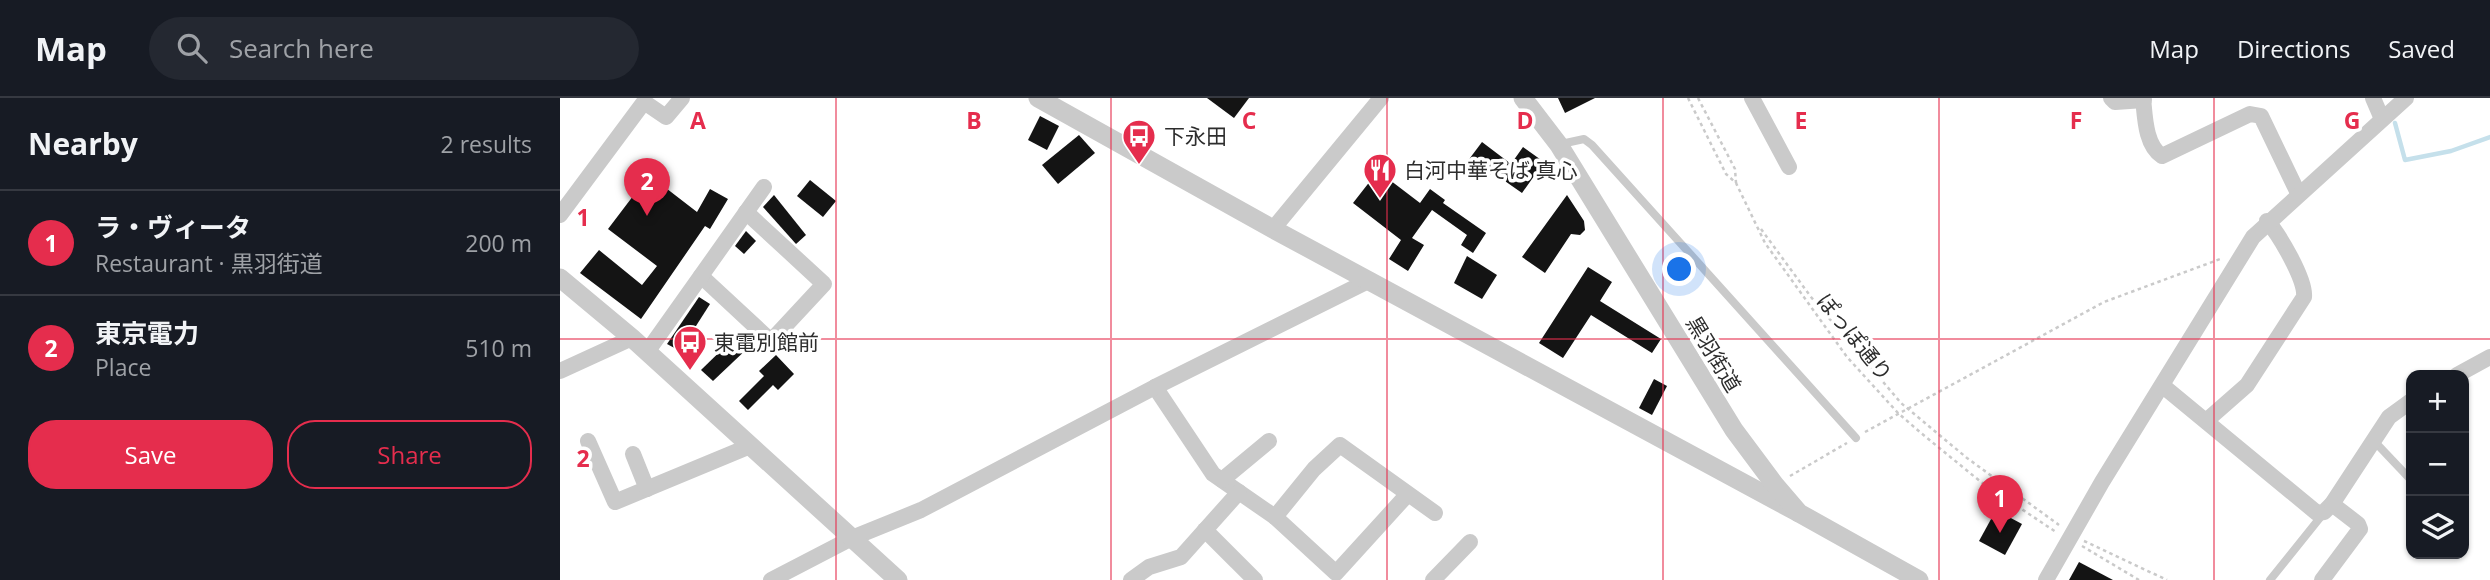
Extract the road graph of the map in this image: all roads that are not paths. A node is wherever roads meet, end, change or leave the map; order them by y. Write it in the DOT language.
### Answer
graph roads {
  1 [pos="682,98"];
  2 [pos="1038,98"];
  3 [pos="1381,98"];
  4 [pos="2111,98"];
  5 [pos="2373,98"];
  6 [pos="2406,98"];
  7 [pos="2143,99"];
  8 [pos="1531,100"];
  9 [pos="1759,100"];
  10 [pos="2382,119"];
  11 [pos="1559,145"];
  12 [pos="1789,167"];
  13 [pos="764,187"];
  14 [pos="2298,193"];
  15 [pos="746,212"];
  16 [pos="560,215"];
  17 [pos="2267,221"];
  18 [pos="1273,229"];
  19 [pos="701,276"];
  20 [pos="560,278"];
  21 [pos="1370,280"];
  22 [pos="632,338"];
  23 [pos="647,352"];
  24 [pos="2490,358"];
  25 [pos="2467,370"];
  26 [pos="560,371"];
  27 [pos="2164,386"];
  28 [pos="1155,387"];
  29 [pos="2406,405"];
  30 [pos="2206,421"];
  31 [pos="1856,438"];
  32 [pos="589,441"];
  33 [pos="1269,441"];
  34 [pos="2375,442"];
  35 [pos="750,446"];
  36 [pos="633,454"];
  37 [pos="2406,475"];
  38 [pos="1222,480"];
  39 [pos="648,489"];
  40 [pos="1239,492"];
  41 [pos="1407,495"];
  42 [pos="2328,508"];
  43 [pos="1435,513"];
  44 [pos="1799,513"];
  45 [pos="1275,517"];
  46 [pos="1205,530"];
  47 [pos="852,538"];
  48 [pos="1470,542"];
  49 [pos="1340,577"];
  50 [pos="771,580"];
  51 [pos="898,580"];
  52 [pos="1131,580"];
  53 [pos="1255,580"];
  54 [pos="1433,580"];
  55 [pos="1919,580"];
  56 [pos="2046,580"];
  57 [pos="2270,580"];
  58 [pos="2322,580"];
  1 -- 16 [label="street"];
  2 -- 18 [label="street"];
  3 -- 18 [label="street"];
  4 -- 7 [label="street"];
  5 -- 10 [label="street"];
  6 -- 10 [label="street"];
  7 -- 14 [label="street"];
  8 -- 11 [label="street, 黒羽街道"];
  9 -- 12 [label="street"];
  10 -- 14 [label="street"];
  11 -- 31 [label="lane"];
  11 -- 44 [label="street, 黒羽街道"];
  13 -- 15 [label="street"];
  14 -- 17 [label="street"];
  15 -- 19 [label="street"];
  15 -- 19 [label="street"];
  17 -- 27 [label="street"];
  17 -- 30 [label="street"];
  18 -- 21 [label="street"];
  19 -- 23 [label="street"];
  20 -- 22 [label="street"];
  21 -- 28 [label="street"];
  21 -- 44 [label="street"];
  22 -- 23 [label="street"];
  22 -- 26 [label="street"];
  23 -- 35 [label="street"];
  24 -- 25 [label="street"];
  27 -- 30 [label="street"];
  27 -- 56 [label="street"];
  28 -- 38 [label="street"];
  28 -- 47 [label="street"];
  29 -- 34 [label="street"];
  30 -- 42 [label="street"];
  32 -- 39 [label="street"];
  33 -- 38 [label="street"];
  34 -- 37 [label="lane"];
  34 -- 42 [label="street"];
  35 -- 39 [label="street"];
  35 -- 47 [label="street"];
  36 -- 39 [label="street"];
  38 -- 40 [label="street"];
  40 -- 45 [label="street"];
  40 -- 46 [label="street"];
  41 -- 43 [label="street"];
  41 -- 45 [label="street"];
  41 -- 49 [label="street"];
  42 -- 57 [label="lane"];
  42 -- 58 [label="street"];
  44 -- 55 [label="street, 黒羽街道"];
  45 -- 49 [label="street"];
  46 -- 52 [label="street"];
  46 -- 53 [label="street"];
  47 -- 50 [label="street"];
  47 -- 51 [label="street"];
  48 -- 54 [label="street"];
}
